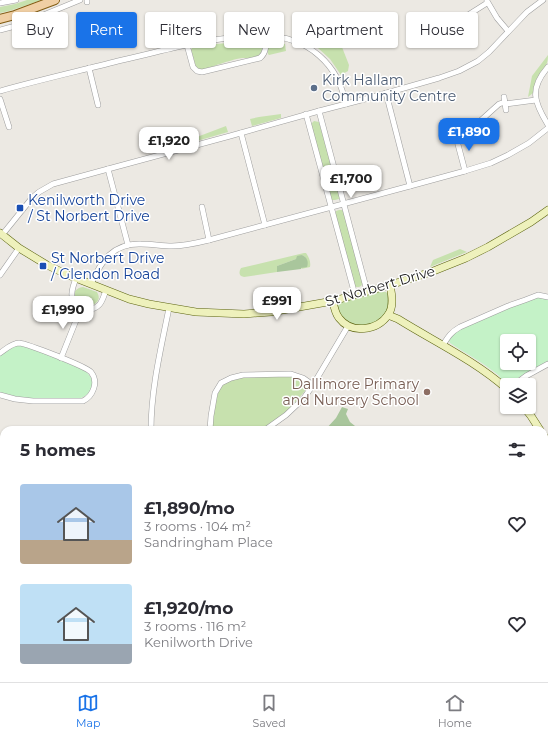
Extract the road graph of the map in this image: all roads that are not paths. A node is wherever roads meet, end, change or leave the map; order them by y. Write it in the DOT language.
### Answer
graph roads {
  1 [pos="16,0"];
  2 [pos="55,0"];
  3 [pos="80,0"];
  4 [pos="543,0"];
  5 [pos="487,2"];
  6 [pos="0,3"];
  7 [pos="471,12"];
  8 [pos="4,27"];
  9 [pos="508,31"];
  10 [pos="284,39"];
  11 [pos="171,48"];
  12 [pos="188,48"];
  13 [pos="265,48"];
  14 [pos="548,67"];
  15 [pos="89,68"];
  16 [pos="0,91"];
  17 [pos="386,93"];
  18 [pos="0,99"];
  19 [pos="536,100"];
  20 [pos="504,101"];
  21 [pos="346,104"];
  22 [pos="98,105"];
  23 [pos="506,110"];
  24 [pos="319,111"];
  25 [pos="306,114"];
  26 [pos="9,127"];
  27 [pos="548,127"];
  28 [pos="241,133"];
  29 [pos="108,169"];
  30 [pos="465,171"];
  31 [pos="410,186"];
  32 [pos="344,204"];
  33 [pos="202,208"];
  34 [pos="331,208"];
  35 [pos="548,210"];
  36 [pos="264,225"];
  37 [pos="1,234"];
  38 [pos="209,240"];
  39 [pos="128,245"];
  40 [pos="19,248"];
  41 [pos="0,275"];
  42 [pos="76,278"];
  43 [pos="91,284"];
  44 [pos="390,285"];
  45 [pos="106,290"];
  46 [pos="367,291"];
  47 [pos="355,295"];
  48 [pos="548,297"];
  49 [pos="333,301"];
  50 [pos="81,308"];
  51 [pos="169,308"];
  52 [pos="388,315"];
  53 [pos="348,326"];
  54 [pos="443,345"];
  55 [pos="0,353"];
  56 [pos="60,358"];
  57 [pos="548,364"];
  58 [pos="523,378"];
  59 [pos="500,383"];
  60 [pos="313,385"];
  61 [pos="0,395"];
  62 [pos="529,414"];
  63 [pos="151,426"];
  64 [pos="210,426"];
  65 [pos="271,426"];
  66 [pos="537,426"];
  1 -- 6 [label="street"];
  2 -- 8 [label="main road"];
  3 -- 8 [label="street"];
  4 -- 9 [label="street"];
  5 -- 7 [label="street"];
  5 -- 9 [label="street"];
  9 -- 17 [label="street"];
  10 -- 21 [label="street"];
  11 -- 15 [label="street"];
  12 -- 13 [label="street"];
  14 -- 19 [label="street"];
  15 -- 16 [label="street"];
  15 -- 22 [label="street"];
  17 -- 21 [label="street"];
  17 -- 31 [label="street"];
  18 -- 26 [label="street"];
  19 -- 20 [label="street"];
  19 -- 27 [label="street"];
  20 -- 23 [label="street"];
  20 -- 30 [label="street"];
  21 -- 24 [label="street"];
  24 -- 25 [label="street"];
  24 -- 32 [label="street"];
  25 -- 28 [label="street"];
  25 -- 34 [label="street"];
  27 -- 30 [label="street"];
  28 -- 29 [label="street"];
  28 -- 36 [label="street"];
  29 -- 37 [label="street"];
  29 -- 39 [label="street"];
  30 -- 31 [label="street"];
  31 -- 32 [label="street"];
  32 -- 34 [label="street"];
  32 -- 46 [label="street"];
  33 -- 38 [label="street"];
  34 -- 36 [label="street"];
  34 -- 47 [label="street"];
  35 -- 44 [label="street, St Norbert Drive"];
  36 -- 38 [label="street"];
  37 -- 40 [label="street, St Norbert Drive"];
  38 -- 39 [label="street"];
  39 -- 43 [label="street"];
  40 -- 41 [label="street"];
  40 -- 42 [label="street, St Norbert Drive"];
  42 -- 43 [label="street, St Norbert Drive"];
  42 -- 50 [label="street"];
  43 -- 45 [label="street, St Norbert Drive"];
  44 -- 46 [label="street, St Norbert Drive"];
  44 -- 52 [label="street"];
  45 -- 50 [label="street"];
  45 -- 51 [label="street, St Norbert Drive"];
  46 -- 47 [label="street, St Norbert Drive"];
  47 -- 49 [label="street, St Norbert Drive"];
  48 -- 54 [label="street"];
  49 -- 51 [label="street, St Norbert Drive"];
  49 -- 53 [label="street"];
  50 -- 56 [label="street"];
  51 -- 63 [label="street"];
  52 -- 53 [label="street"];
  52 -- 54 [label="street"];
  53 -- 60 [label="street"];
  54 -- 59 [label="street"];
  55 -- 56 [label="street"];
  56 -- 61 [label="street"];
  57 -- 58 [label="street"];
  60 -- 64 [label="street"];
  60 -- 65 [label="street"];
  62 -- 66 [label="street"];
}
